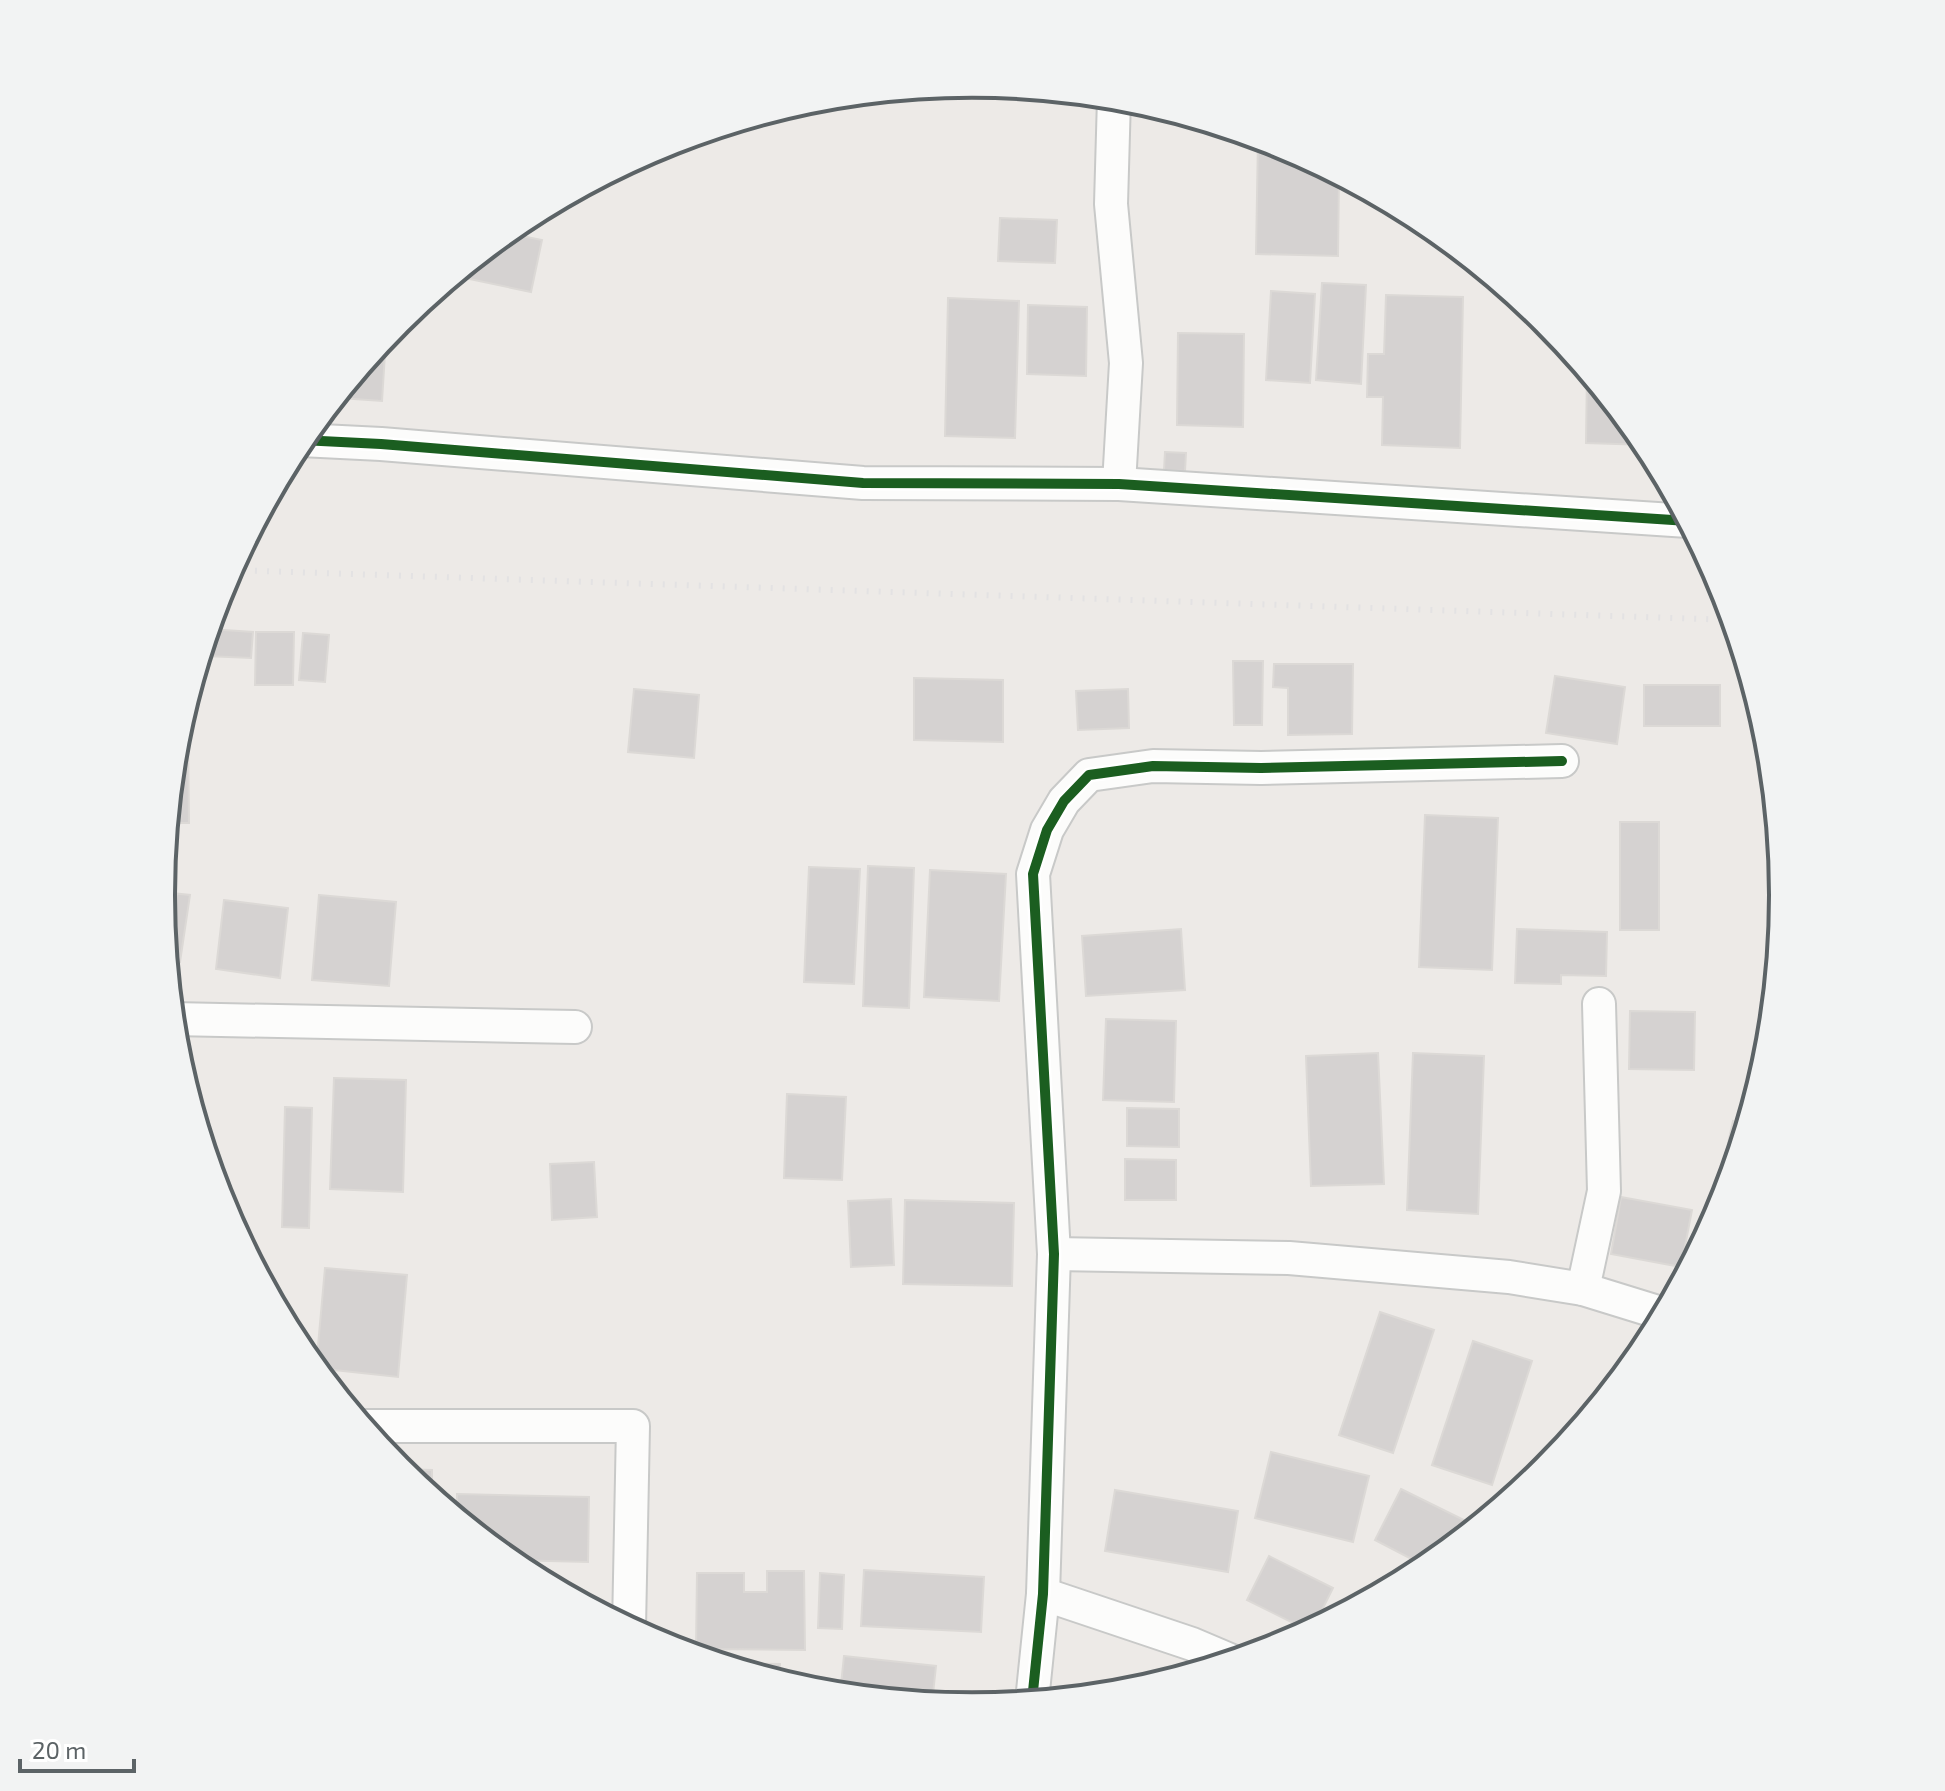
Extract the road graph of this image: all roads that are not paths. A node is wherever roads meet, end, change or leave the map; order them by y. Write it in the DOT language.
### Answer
graph roads {
  1 [pos="1114,111"];
  2 [pos="317,441"];
  3 [pos="1119,484"];
  4 [pos="1676,520"];
  5 [pos="1562,761"];
  6 [pos="1599,1004"];
  7 [pos="185,1019"];
  8 [pos="575,1027"];
  9 [pos="1054,1254"];
  10 [pos="1583,1289"];
  11 [pos="1653,1311"];
  12 [pos="378,1426"];
  13 [pos="1043,1594"];
  14 [pos="629,1615"];
  15 [pos="1217,1655"];
  16 [pos="1033,1690"];
  1 -- 3 [label="street"];
  2 -- 3 [label="street"];
  3 -- 4 [label="street"];
  5 -- 9 [label="street"];
  6 -- 10 [label="street"];
  7 -- 8 [label="street"];
  9 -- 10 [label="street"];
  9 -- 13 [label="street"];
  10 -- 11 [label="street"];
  12 -- 14 [label="street"];
  13 -- 15 [label="street"];
  13 -- 16 [label="street"];
}
